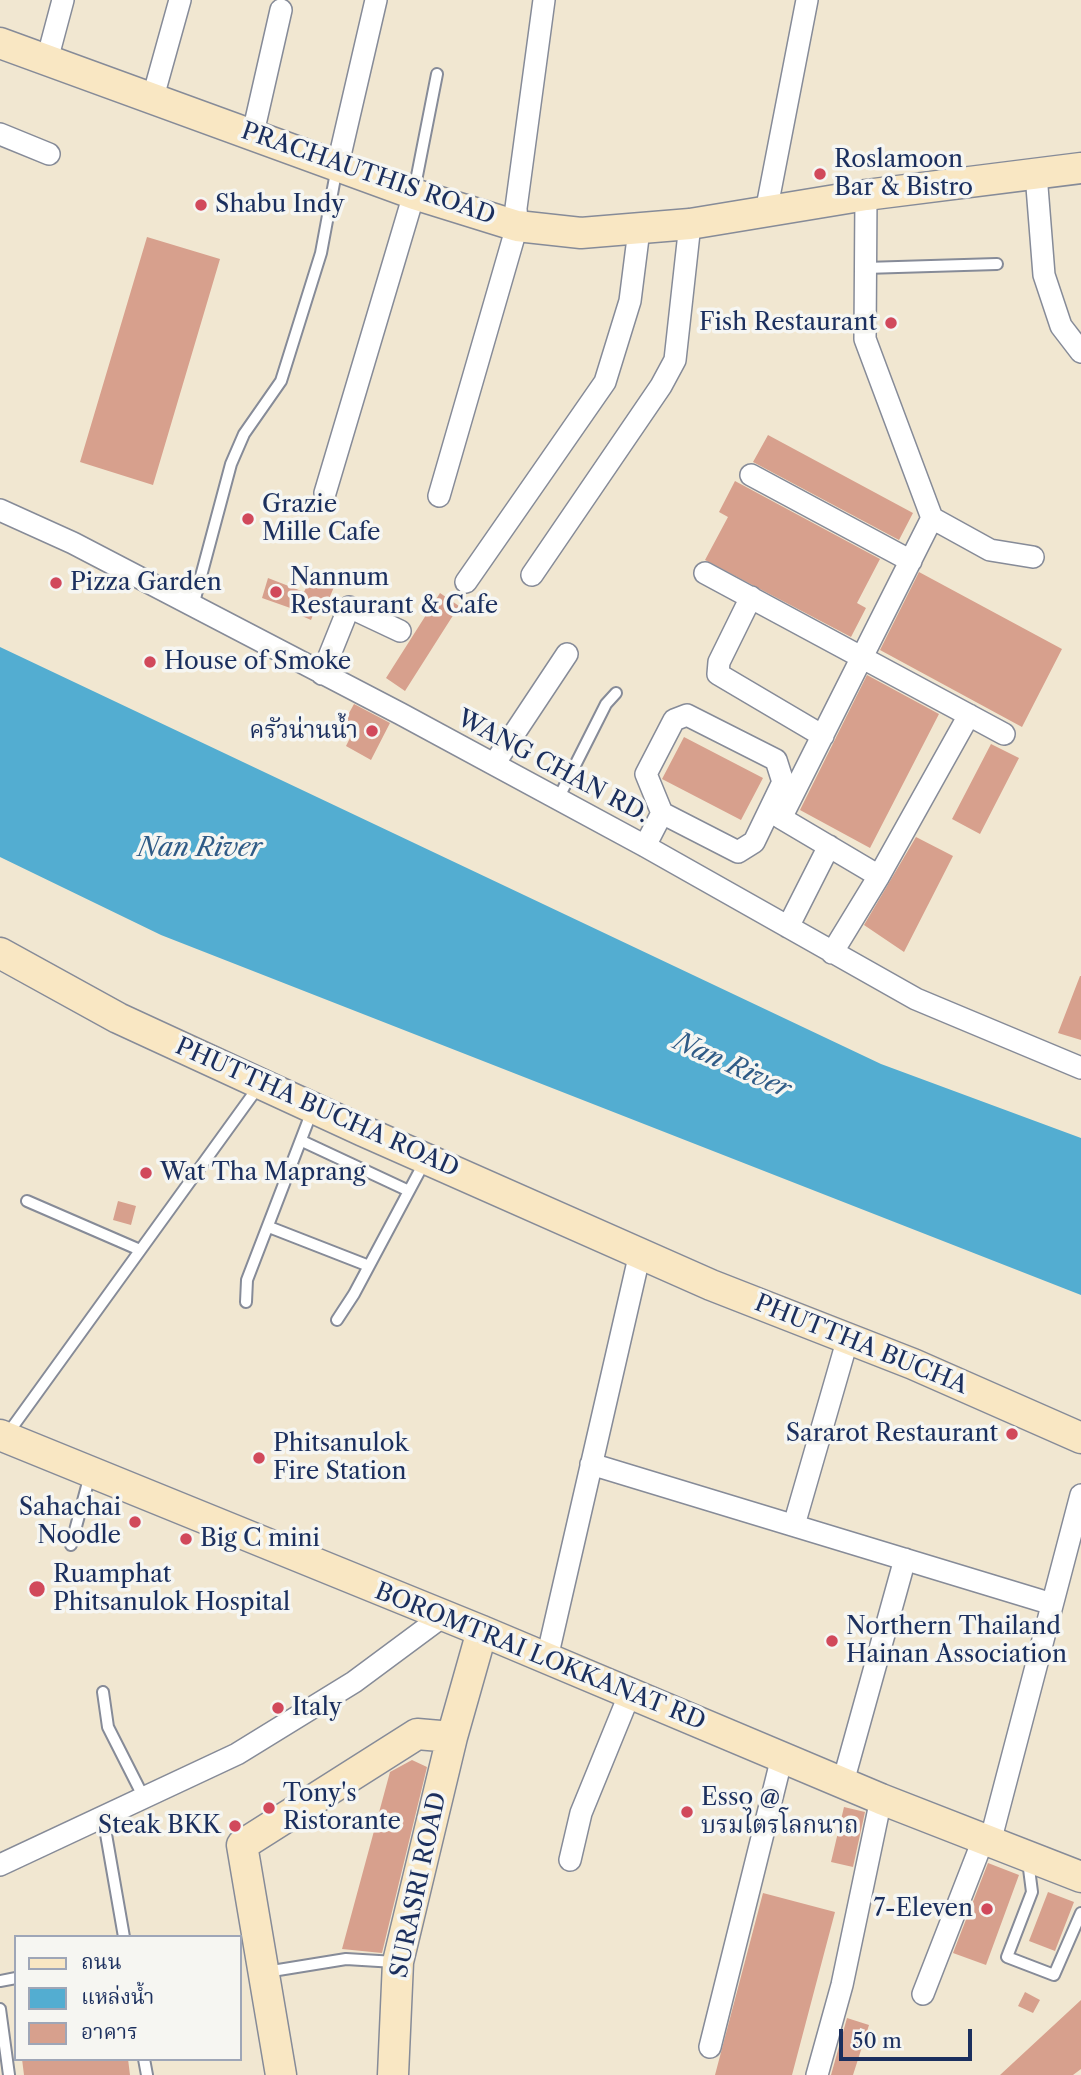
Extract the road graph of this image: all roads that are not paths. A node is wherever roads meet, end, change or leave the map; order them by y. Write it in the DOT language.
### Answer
graph roads {
  1 [pos="63,0"];
  2 [pos="180,0"];
  3 [pos="376,0"];
  4 [pos="544,0"];
  5 [pos="807,0"];
  6 [pos="281,10"];
  7 [pos="0,43"];
  8 [pos="47,60"];
  9 [pos="437,74"];
  10 [pos="153,97"];
  11 [pos="253,133"];
  12 [pos="0,134"];
  13 [pos="49,154"];
  14 [pos="338,164"];
  15 [pos="1081,169"];
  16 [pos="1036,174"];
  17 [pos="414,194"];
  18 [pos="866,195"];
  19 [pos="765,212"];
  20 [pos="690,224"];
  21 [pos="517,226"];
  22 [pos="639,230"];
  23 [pos="997,264"];
  24 [pos="865,268"];
  25 [pos="1081,352"];
  26 [pos="751,475"];
  27 [pos="325,493"];
  28 [pos="439,496"];
  29 [pos="0,510"];
  30 [pos="932,518"];
  31 [pos="1033,557"];
  32 [pos="911,561"];
  33 [pos="705,573"];
  34 [pos="532,575"];
  35 [pos="466,582"];
  36 [pos="751,597"];
  37 [pos="193,606"];
  38 [pos="400,631"];
  39 [pos="567,654"];
  40 [pos="862,657"];
  41 [pos="322,674"];
  42 [pos="616,693"];
  43 [pos="969,715"];
  44 [pos="1004,734"];
  45 [pos="823,736"];
  46 [pos="494,764"];
  47 [pos="558,799"];
  48 [pos="663,813"];
  49 [pos="645,846"];
  50 [pos="829,846"];
  51 [pos="879,876"];
  52 [pos="788,928"];
  53 [pos="0,953"];
  54 [pos="832,953"];
  55 [pos="1081,1069"];
  56 [pos="261,1084"];
  57 [pos="313,1108"];
  58 [pos="302,1141"];
  59 [pos="426,1158"];
  60 [pos="409,1191"];
  61 [pos="27,1201"];
  62 [pos="269,1227"];
  63 [pos="140,1250"];
  64 [pos="640,1253"];
  65 [pos="369,1266"];
  66 [pos="246,1302"];
  67 [pos="337,1320"];
  68 [pos="848,1338"];
  69 [pos="3,1437"];
  70 [pos="1081,1437"];
  71 [pos="591,1464"];
  72 [pos="91,1473"];
  73 [pos="1081,1495"];
  74 [pos="794,1525"];
  75 [pos="71,1545"];
  76 [pos="905,1559"];
  77 [pos="1052,1604"];
  78 [pos="443,1616"];
  79 [pos="482,1631"];
  80 [pos="547,1658"];
  81 [pos="103,1692"];
  82 [pos="630,1693"];
  83 [pos="452,1737"];
  84 [pos="782,1757"];
  85 [pos="842,1782"];
  86 [pos="144,1798"];
  87 [pos="881,1799"];
  88 [pos="103,1817"];
  89 [pos="986,1841"];
  90 [pos="1028,1857"];
  91 [pos="570,1860"];
  92 [pos="0,1865"];
  93 [pos="1081,1877"];
  94 [pos="1081,1913"];
  95 [pos="124,1935"];
  96 [pos="398,1962"];
  97 [pos="265,1972"];
  98 [pos="922,1994"];
  99 [pos="0,2009"];
  100 [pos="710,2047"];
  101 [pos="9,2075"];
  102 [pos="281,2075"];
  103 [pos="393,2075"];
  104 [pos="817,2075"];
  1 -- 8 [label="street"];
  2 -- 10 [label="street"];
  3 -- 14 [label="street"];
  4 -- 21 [label="street"];
  5 -- 19 [label="street"];
  6 -- 11 [label="street"];
  7 -- 8 [label="street, PRACHAUTHIS ROAD"];
  8 -- 10 [label="street, PRACHAUTHIS ROAD"];
  9 -- 17 [label="lane"];
  10 -- 11 [label="street, PRACHAUTHIS ROAD"];
  11 -- 14 [label="street, PRACHAUTHIS ROAD"];
  12 -- 13 [label="street"];
  14 -- 17 [label="street, PRACHAUTHIS ROAD"];
  14 -- 37 [label="lane"];
  15 -- 16 [label="street, PRACHAUTHIS ROAD"];
  16 -- 18 [label="street, PRACHAUTHIS ROAD"];
  16 -- 25 [label="street"];
  17 -- 21 [label="street, PRACHAUTHIS ROAD"];
  17 -- 27 [label="street"];
  18 -- 19 [label="street, PRACHAUTHIS ROAD"];
  18 -- 24 [label="street"];
  19 -- 20 [label="street, PRACHAUTHIS ROAD"];
  20 -- 22 [label="street, PRACHAUTHIS ROAD"];
  20 -- 34 [label="street"];
  21 -- 22 [label="street, PRACHAUTHIS ROAD"];
  21 -- 28 [label="street"];
  22 -- 35 [label="street"];
  23 -- 24 [label="lane"];
  24 -- 30 [label="street"];
  26 -- 32 [label="street"];
  29 -- 37 [label="street, WANG CHAN RD."];
  30 -- 31 [label="street"];
  30 -- 32 [label="street"];
  32 -- 40 [label="street"];
  33 -- 36 [label="street"];
  36 -- 40 [label="street"];
  36 -- 45 [label="street"];
  37 -- 41 [label="street, WANG CHAN RD."];
  38 -- 41 [label="street"];
  39 -- 46 [label="street"];
  40 -- 43 [label="street"];
  40 -- 45 [label="street"];
  41 -- 46 [label="street, WANG CHAN RD."];
  42 -- 47 [label="lane"];
  43 -- 44 [label="street"];
  43 -- 51 [label="street"];
  45 -- 50 [label="street"];
  46 -- 47 [label="street, WANG CHAN RD."];
  47 -- 49 [label="street, WANG CHAN RD."];
  48 -- 48 [label="street"];
  48 -- 49 [label="street"];
  49 -- 52 [label="street, WANG CHAN RD."];
  50 -- 51 [label="street"];
  50 -- 52 [label="street"];
  51 -- 54 [label="street"];
  52 -- 54 [label="street, WANG CHAN RD."];
  53 -- 56 [label="street, PHUTTHA BUCHA ROAD"];
  54 -- 55 [label="street, WANG CHAN RD."];
  56 -- 57 [label="street, PHUTTHA BUCHA ROAD"];
  56 -- 63 [label="lane"];
  57 -- 58 [label="lane"];
  57 -- 59 [label="street, PHUTTHA BUCHA ROAD"];
  58 -- 60 [label="lane"];
  58 -- 62 [label="lane"];
  59 -- 60 [label="lane"];
  59 -- 64 [label="street, PHUTTHA BUCHA ROAD"];
  60 -- 65 [label="lane"];
  61 -- 63 [label="lane"];
  62 -- 65 [label="lane"];
  62 -- 66 [label="lane"];
  63 -- 69 [label="lane"];
  64 -- 68 [label="street, PHUTTHA BUCHA"];
  64 -- 71 [label="street"];
  65 -- 67 [label="lane"];
  68 -- 70 [label="street, PHUTTHA BUCHA"];
  68 -- 74 [label="street"];
  69 -- 72 [label="street, BOROMTRAI LOKKANAT RD"];
  71 -- 74 [label="street"];
  71 -- 80 [label="street"];
  72 -- 75 [label="lane"];
  72 -- 78 [label="street, BOROMTRAI LOKKANAT RD"];
  73 -- 77 [label="street"];
  74 -- 76 [label="street"];
  76 -- 77 [label="street"];
  76 -- 85 [label="street"];
  77 -- 89 [label="street"];
  78 -- 79 [label="street, BOROMTRAI LOKKANAT RD"];
  78 -- 86 [label="street"];
  79 -- 80 [label="street, BOROMTRAI LOKKANAT RD"];
  79 -- 83 [label="street, SURASRI ROAD"];
  80 -- 82 [label="street, BOROMTRAI LOKKANAT RD"];
  81 -- 86 [label="lane"];
  82 -- 84 [label="street, BOROMTRAI LOKKANAT RD"];
  82 -- 91 [label="street"];
  83 -- 96 [label="street, SURASRI ROAD"];
  83 -- 97 [label="street"];
  84 -- 85 [label="street, BOROMTRAI LOKKANAT RD"];
  84 -- 100 [label="street"];
  85 -- 87 [label="street, BOROMTRAI LOKKANAT RD"];
  86 -- 88 [label="street"];
  87 -- 89 [label="street, BOROMTRAI LOKKANAT RD"];
  87 -- 104 [label="street"];
  88 -- 92 [label="street"];
  88 -- 95 [label="lane"];
  89 -- 90 [label="street, BOROMTRAI LOKKANAT RD"];
  89 -- 98 [label="street"];
  90 -- 93 [label="street, BOROMTRAI LOKKANAT RD"];
  90 -- 94 [label="lane"];
  96 -- 97 [label="lane"];
  96 -- 103 [label="street, SURASRI ROAD"];
  97 -- 102 [label="street"];
  99 -- 101 [label="lane"];
}
